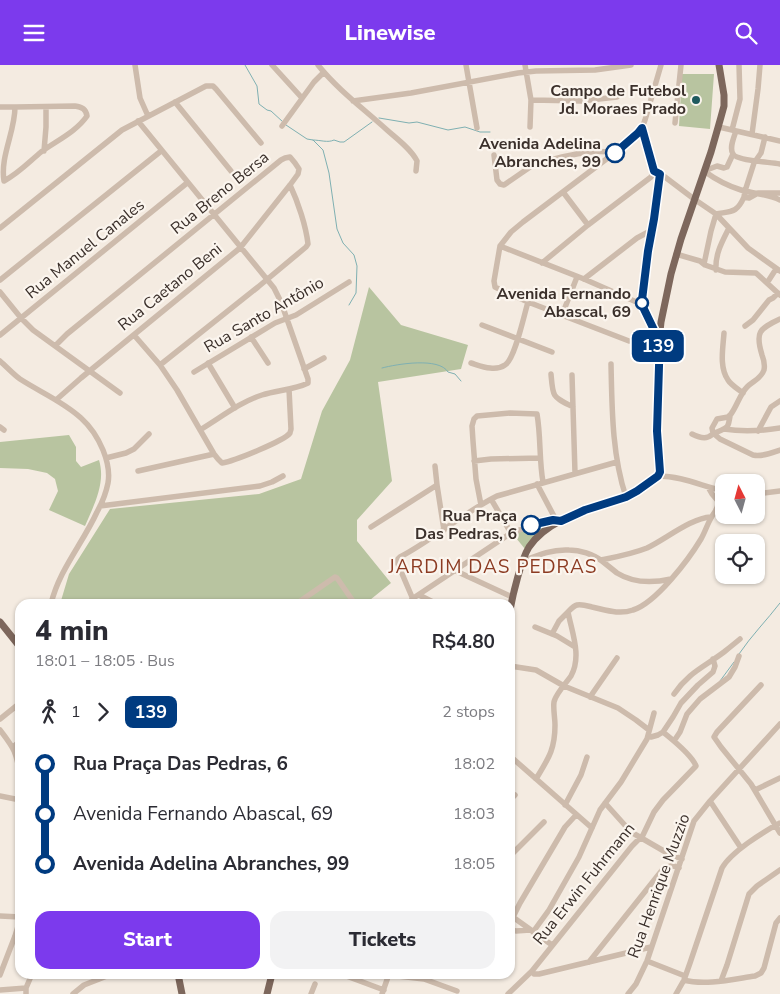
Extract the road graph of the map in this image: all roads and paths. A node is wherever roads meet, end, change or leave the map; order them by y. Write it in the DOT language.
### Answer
graph roads {
  1 [pos="135,65"];
  2 [pos="272,65"];
  3 [pos="318,65"];
  4 [pos="466,65"];
  5 [pos="632,65"];
  6 [pos="661,65"];
  7 [pos="681,65"];
  8 [pos="719,65"];
  9 [pos="738,65"];
  10 [pos="760,65"];
  11 [pos="525,68"];
  12 [pos="324,72"];
  13 [pos="469,82"];
  14 [pos="617,97"];
  15 [pos="302,98"];
  16 [pos="531,100"];
  17 [pos="353,101"];
  18 [pos="175,102"];
  19 [pos="0,107"];
  20 [pos="16,107"];
  21 [pos="46,107"];
  22 [pos="148,116"];
  23 [pos="138,121"];
  24 [pos="675,123"];
  25 [pos="284,124"];
  26 [pos="530,127"];
  27 [pos="719,127"];
  28 [pos="477,128"];
  29 [pos="642,128"];
  30 [pos="734,130"];
  31 [pos="752,134"];
  32 [pos="765,137"];
  33 [pos="780,141"];
  34 [pos="262,143"];
  35 [pos="44,151"];
  36 [pos="162,151"];
  37 [pos="615,153"];
  38 [pos="733,154"];
  39 [pos="494,155"];
  40 [pos="756,161"];
  41 [pos="780,164"];
  42 [pos="231,171"];
  43 [pos="416,171"];
  44 [pos="704,171"];
  45 [pos="657,173"];
  46 [pos="188,183"];
  47 [pos="290,185"];
  48 [pos="563,192"];
  49 [pos="758,193"];
  50 [pos="780,193"];
  51 [pos="745,194"];
  52 [pos="694,199"];
  53 [pos="780,200"];
  54 [pos="716,214"];
  55 [pos="214,216"];
  56 [pos="588,225"];
  57 [pos="0,228"];
  58 [pos="729,228"];
  59 [pos="652,229"];
  60 [pos="500,246"];
  61 [pos="240,248"];
  62 [pos="676,254"];
  63 [pos="542,263"];
  64 [pos="704,264"];
  65 [pos="716,269"];
  66 [pos="778,270"];
  67 [pos="577,277"];
  68 [pos="584,279"];
  69 [pos="0,280"];
  70 [pos="267,280"];
  71 [pos="349,282"];
  72 [pos="767,283"];
  73 [pos="0,292"];
  74 [pos="779,294"];
  75 [pos="528,302"];
  76 [pos="642,305"];
  77 [pos="562,315"];
  78 [pos="21,318"];
  79 [pos="286,318"];
  80 [pos="780,319"];
  81 [pos="482,325"];
  82 [pos="745,326"];
  83 [pos="724,333"];
  84 [pos="0,335"];
  85 [pos="134,335"];
  86 [pos="658,336"];
  87 [pos="252,337"];
  88 [pos="518,339"];
  89 [pos="629,341"];
  90 [pos="56,345"];
  91 [pos="552,352"];
  92 [pos="324,358"];
  93 [pos="0,361"];
  94 [pos="208,363"];
  95 [pos="268,363"];
  96 [pos="471,363"];
  97 [pos="610,364"];
  98 [pos="160,365"];
  99 [pos="304,369"];
  100 [pos="90,370"];
  101 [pos="194,372"];
  102 [pos="551,374"];
  103 [pos="572,375"];
  104 [pos="289,389"];
  105 [pos="120,393"];
  106 [pos="743,393"];
  107 [pos="56,400"];
  108 [pos="780,401"];
  109 [pos="573,407"];
  110 [pos="236,408"];
  111 [pos="730,416"];
  112 [pos="780,428"];
  113 [pos="724,429"];
  114 [pos="200,430"];
  115 [pos="758,431"];
  116 [pos="713,433"];
  117 [pos="149,434"];
  118 [pos="692,434"];
  119 [pos="780,451"];
  120 [pos="214,454"];
  121 [pos="106,458"];
  122 [pos="540,458"];
  123 [pos="474,461"];
  124 [pos="617,462"];
  125 [pos="435,466"];
  126 [pos="138,471"];
  127 [pos="575,473"];
  128 [pos="661,474"];
  129 [pos="283,476"];
  130 [pos="540,483"];
  131 [pos="437,485"];
  132 [pos="708,487"];
  133 [pos="715,489"];
  134 [pos="780,491"];
  135 [pos="765,493"];
  136 [pos="626,497"];
  137 [pos="491,499"];
  138 [pos="481,505"];
  139 [pos="100,506"];
  140 [pos="711,517"];
  141 [pos="559,520"];
  142 [pos="371,527"];
  143 [pos="444,530"];
  144 [pos="511,533"];
  145 [pos="601,560"];
  146 [pos="523,561"];
  147 [pos="456,571"];
  148 [pos="671,579"];
  149 [pos="419,595"];
  150 [pos="512,597"];
  151 [pos="53,599"];
  152 [pos="303,599"];
  153 [pos="351,599"];
  154 [pos="413,599"];
  155 [pos="416,599"];
  156 [pos="427,599"];
  157 [pos="568,612"];
  158 [pos="0,622"];
  159 [pos="535,627"];
  160 [pos="552,634"];
  161 [pos="740,639"];
  162 [pos="15,641"];
  163 [pos="575,647"];
  164 [pos="739,655"];
  165 [pos="617,658"];
  166 [pos="713,659"];
  167 [pos="515,667"];
  168 [pos="761,685"];
  169 [pos="564,687"];
  170 [pos="674,694"];
  171 [pos="590,697"];
  172 [pos="15,707"];
  173 [pos="654,713"];
  174 [pos="0,719"];
  175 [pos="780,724"];
  176 [pos="0,730"];
  177 [pos="664,732"];
  178 [pos="649,733"];
  179 [pos="674,741"];
  180 [pos="13,747"];
  181 [pos="15,753"];
  182 [pos="587,757"];
  183 [pos="515,760"];
  184 [pos="739,769"];
  185 [pos="780,778"];
  186 [pos="536,779"];
  187 [pos="755,790"];
  188 [pos="0,796"];
  189 [pos="15,799"];
  190 [pos="710,801"];
  191 [pos="605,803"];
  192 [pos="565,805"];
  193 [pos="576,815"];
  194 [pos="544,822"];
  195 [pos="778,825"];
  196 [pos="592,828"];
  197 [pos="780,833"];
  198 [pos="640,837"];
  199 [pos="741,848"];
  200 [pos="515,851"];
  201 [pos="682,859"];
  202 [pos="679,868"];
  203 [pos="780,870"];
  204 [pos="515,910"];
  205 [pos="0,916"];
  206 [pos="15,918"];
  207 [pos="780,918"];
  208 [pos="515,919"];
  209 [pos="515,931"];
  210 [pos="532,931"];
  211 [pos="15,936"];
  212 [pos="552,945"];
  213 [pos="652,947"];
  214 [pos="647,961"];
  215 [pos="589,962"];
  216 [pos="532,971"];
  217 [pos="0,975"];
  218 [pos="684,978"];
  219 [pos="30,979"];
  220 [pos="99,979"];
  221 [pos="179,979"];
  222 [pos="271,979"];
  223 [pos="353,979"];
  224 [pos="387,979"];
  225 [pos="424,979"];
  226 [pos="721,981"];
  227 [pos="315,984"];
  228 [pos="0,990"];
  229 [pos="26,991"];
  230 [pos="456,991"];
  231 [pos="383,992"];
  232 [pos="73,994"];
  233 [pos="182,994"];
  234 [pos="267,994"];
  235 [pos="311,994"];
  236 [pos="508,994"];
  237 [pos="628,994"];
  238 [pos="676,994"];
  1 -- 22 [label="street"];
  2 -- 15 [label="street"];
  3 -- 12 [label="street"];
  4 -- 13 [label="street"];
  5 -- 11 [label="street"];
  6 -- 29 [label="street"];
  7 -- 24 [label="street"];
  8 -- 27 [label="main road"];
  9 -- 30 [label="street"];
  10 -- 31 [label="street"];
  11 -- 13 [label="street"];
  11 -- 16 [label="street"];
  12 -- 15 [label="street"];
  12 -- 17 [label="street"];
  13 -- 17 [label="street"];
  13 -- 28 [label="street"];
  14 -- 16 [label="street"];
  15 -- 25 [label="street"];
  16 -- 26 [label="street"];
  17 -- 43 [label="street"];
  18 -- 22 [label="street"];
  18 -- 34 [label="street"];
  18 -- 42 [label="street"];
  19 -- 20 [label="street"];
  20 -- 21 [label="street"];
  20 -- 35 [label="street"];
  21 -- 35 [label="street"];
  21 -- 35 [label="street"];
  22 -- 23 [label="street"];
  23 -- 36 [label="street"];
  23 -- 57 [label="street"];
  27 -- 30 [label="street"];
  27 -- 44 [label="main road"];
  29 -- 37 [label="street"];
  29 -- 45 [label="street"];
  30 -- 31 [label="street"];
  30 -- 38 [label="street"];
  31 -- 32 [label="street"];
  32 -- 33 [label="street"];
  32 -- 40 [label="street"];
  36 -- 46 [label="street"];
  36 -- 69 [label="street"];
  37 -- 39 [label="street"];
  37 -- 48 [label="street"];
  38 -- 40 [label="street"];
  38 -- 44 [label="street"];
  40 -- 41 [label="street"];
  40 -- 51 [label="street"];
  44 -- 51 [label="street"];
  44 -- 52 [label="main road"];
  45 -- 52 [label="street"];
  45 -- 56 [label="street"];
  45 -- 59 [label="street"];
  46 -- 55 [label="street"];
  46 -- 78 [label="street, Rua Manuel Canales"];
  47 -- 55 [label="street, Rua Breno Bersa"];
  47 -- 61 [label="street, Rua Caetano Beni"];
  47 -- 70 [label="street"];
  48 -- 56 [label="street"];
  48 -- 60 [label="street"];
  49 -- 50 [label="street"];
  49 -- 51 [label="street"];
  49 -- 53 [label="street"];
  51 -- 54 [label="street"];
  52 -- 54 [label="street"];
  52 -- 62 [label="main road"];
  54 -- 58 [label="street"];
  54 -- 64 [label="street"];
  55 -- 61 [label="street"];
  55 -- 90 [label="street, Rua Breno Bersa"];
  56 -- 63 [label="street"];
  58 -- 65 [label="street"];
  58 -- 66 [label="street"];
  59 -- 68 [label="street"];
  59 -- 76 [label="street"];
  60 -- 63 [label="street"];
  60 -- 75 [label="street"];
  61 -- 70 [label="street"];
  61 -- 85 [label="street, Rua Caetano Beni"];
  62 -- 64 [label="street"];
  62 -- 86 [label="main road"];
  63 -- 67 [label="street"];
  64 -- 65 [label="street"];
  65 -- 72 [label="street"];
  66 -- 72 [label="street"];
  67 -- 68 [label="street"];
  67 -- 77 [label="street"];
  68 -- 76 [label="street"];
  70 -- 79 [label="street"];
  70 -- 98 [label="street"];
  71 -- 79 [label="street, Rua Santo Antônio"];
  72 -- 74 [label="street"];
  73 -- 78 [label="street"];
  74 -- 82 [label="street"];
  75 -- 77 [label="street"];
  75 -- 88 [label="street"];
  76 -- 86 [label="street"];
  77 -- 89 [label="street"];
  78 -- 84 [label="street, Rua Manuel Canales"];
  78 -- 90 [label="street"];
  79 -- 87 [label="street, Rua Santo Antônio"];
  79 -- 99 [label="street"];
  80 -- 106 [label="street"];
  81 -- 88 [label="street"];
  83 -- 106 [label="street"];
  85 -- 98 [label="street"];
  85 -- 100 [label="street, Rua Caetano Beni"];
  86 -- 128 [label="main road"];
  87 -- 94 [label="street, Rua Santo Antônio"];
  87 -- 95 [label="street"];
  88 -- 91 [label="street"];
  88 -- 96 [label="street"];
  90 -- 100 [label="street"];
  92 -- 99 [label="street"];
  93 -- 107 [label="street"];
  94 -- 101 [label="street, Rua Santo Antônio"];
  94 -- 110 [label="street"];
  97 -- 124 [label="street"];
  98 -- 114 [label="street"];
  99 -- 104 [label="street"];
  100 -- 105 [label="street"];
  100 -- 107 [label="street, Rua Caetano Beni"];
  102 -- 109 [label="street"];
  103 -- 109 [label="street"];
  104 -- 110 [label="street"];
  104 -- 120 [label="street"];
  106 -- 111 [label="street"];
  107 -- 121 [label="street"];
  108 -- 115 [label="street"];
  109 -- 127 [label="street"];
  110 -- 114 [label="street"];
  111 -- 113 [label="street"];
  111 -- 116 [label="street"];
  112 -- 115 [label="street"];
  113 -- 115 [label="street"];
  113 -- 116 [label="street"];
  114 -- 120 [label="street"];
  116 -- 118 [label="street"];
  116 -- 119 [label="street"];
  117 -- 121 [label="street"];
  120 -- 126 [label="street"];
  121 -- 139 [label="street"];
  122 -- 123 [label="street"];
  122 -- 123 [label="street"];
  122 -- 130 [label="street"];
  123 -- 138 [label="street"];
  124 -- 127 [label="street"];
  124 -- 136 [label="street"];
  125 -- 131 [label="street"];
  127 -- 130 [label="street"];
  128 -- 132 [label="street"];
  128 -- 136 [label="main road"];
  129 -- 139 [label="street"];
  130 -- 137 [label="street"];
  130 -- 141 [label="street"];
  131 -- 142 [label="street"];
  131 -- 143 [label="street"];
  132 -- 133 [label="street"];
  132 -- 140 [label="street"];
  134 -- 135 [label="street"];
  136 -- 141 [label="main road"];
  137 -- 138 [label="street"];
  137 -- 144 [label="street"];
  138 -- 143 [label="street"];
  139 -- 151 [label="street"];
  140 -- 145 [label="street"];
  140 -- 148 [label="street"];
  141 -- 144 [label="street"];
  141 -- 146 [label="main road"];
  143 -- 154 [label="street"];
  144 -- 147 [label="street"];
  145 -- 146 [label="street"];
  145 -- 148 [label="street"];
  146 -- 150 [label="main road"];
  147 -- 149 [label="street"];
  147 -- 150 [label="street"];
  148 -- 157 [label="street"];
  149 -- 155 [label="street"];
  149 -- 156 [label="street"];
  152 -- 153 [label="street"];
  157 -- 160 [label="street"];
  157 -- 163 [label="street"];
  158 -- 162 [label="main road"];
  159 -- 160 [label="street"];
  160 -- 163 [label="street"];
  161 -- 166 [label="street"];
  163 -- 169 [label="street"];
  164 -- 179 [label="street"];
  165 -- 171 [label="street"];
  166 -- 170 [label="street"];
  166 -- 177 [label="street"];
  167 -- 169 [label="street"];
  168 -- 184 [label="street"];
  169 -- 171 [label="street"];
  169 -- 186 [label="street"];
  171 -- 178 [label="street"];
  172 -- 174 [label="street"];
  173 -- 178 [label="street"];
  175 -- 184 [label="street, Rua Henrique Muzzio"];
  176 -- 180 [label="street"];
  177 -- 178 [label="street"];
  177 -- 179 [label="street"];
  178 -- 191 [label="street"];
  179 -- 198 [label="street, Rua Erwin Fuhrmann"];
  180 -- 181 [label="street"];
  182 -- 192 [label="street"];
  183 -- 186 [label="street"];
  184 -- 187 [label="street"];
  184 -- 190 [label="street, Rua Henrique Muzzio"];
  185 -- 187 [label="street"];
  186 -- 192 [label="street"];
  187 -- 195 [label="street"];
  188 -- 189 [label="street"];
  190 -- 199 [label="street"];
  190 -- 201 [label="street, Rua Henrique Muzzio"];
  191 -- 196 [label="street"];
  191 -- 198 [label="street"];
  192 -- 193 [label="street"];
  193 -- 196 [label="street"];
  193 -- 204 [label="street"];
  194 -- 200 [label="street"];
  195 -- 197 [label="street"];
  195 -- 199 [label="street"];
  196 -- 210 [label="street"];
  198 -- 201 [label="street"];
  198 -- 212 [label="street, Rua Erwin Fuhrmann"];
  199 -- 218 [label="street"];
  201 -- 202 [label="street, Rua Henrique Muzzio"];
  202 -- 213 [label="street, Rua Henrique Muzzio"];
  202 -- 215 [label="street"];
  203 -- 226 [label="street"];
  205 -- 206 [label="street"];
  207 -- 226 [label="street"];
  208 -- 210 [label="street"];
  209 -- 210 [label="street"];
  210 -- 212 [label="street"];
  211 -- 217 [label="street"];
  212 -- 216 [label="street, Rua Erwin Fuhrmann"];
  213 -- 214 [label="street, Rua Henrique Muzzio"];
  213 -- 215 [label="street"];
  214 -- 218 [label="street"];
  214 -- 237 [label="street, Rua Henrique Muzzio"];
  215 -- 216 [label="street"];
  216 -- 236 [label="street, Rua Erwin Fuhrmann"];
  218 -- 226 [label="street"];
  218 -- 238 [label="street"];
  219 -- 229 [label="street"];
  220 -- 232 [label="street"];
  221 -- 233 [label="main road"];
  222 -- 234 [label="main road"];
  223 -- 231 [label="street"];
  224 -- 231 [label="street"];
  225 -- 230 [label="street"];
  227 -- 235 [label="street"];
  228 -- 229 [label="street"];
}
